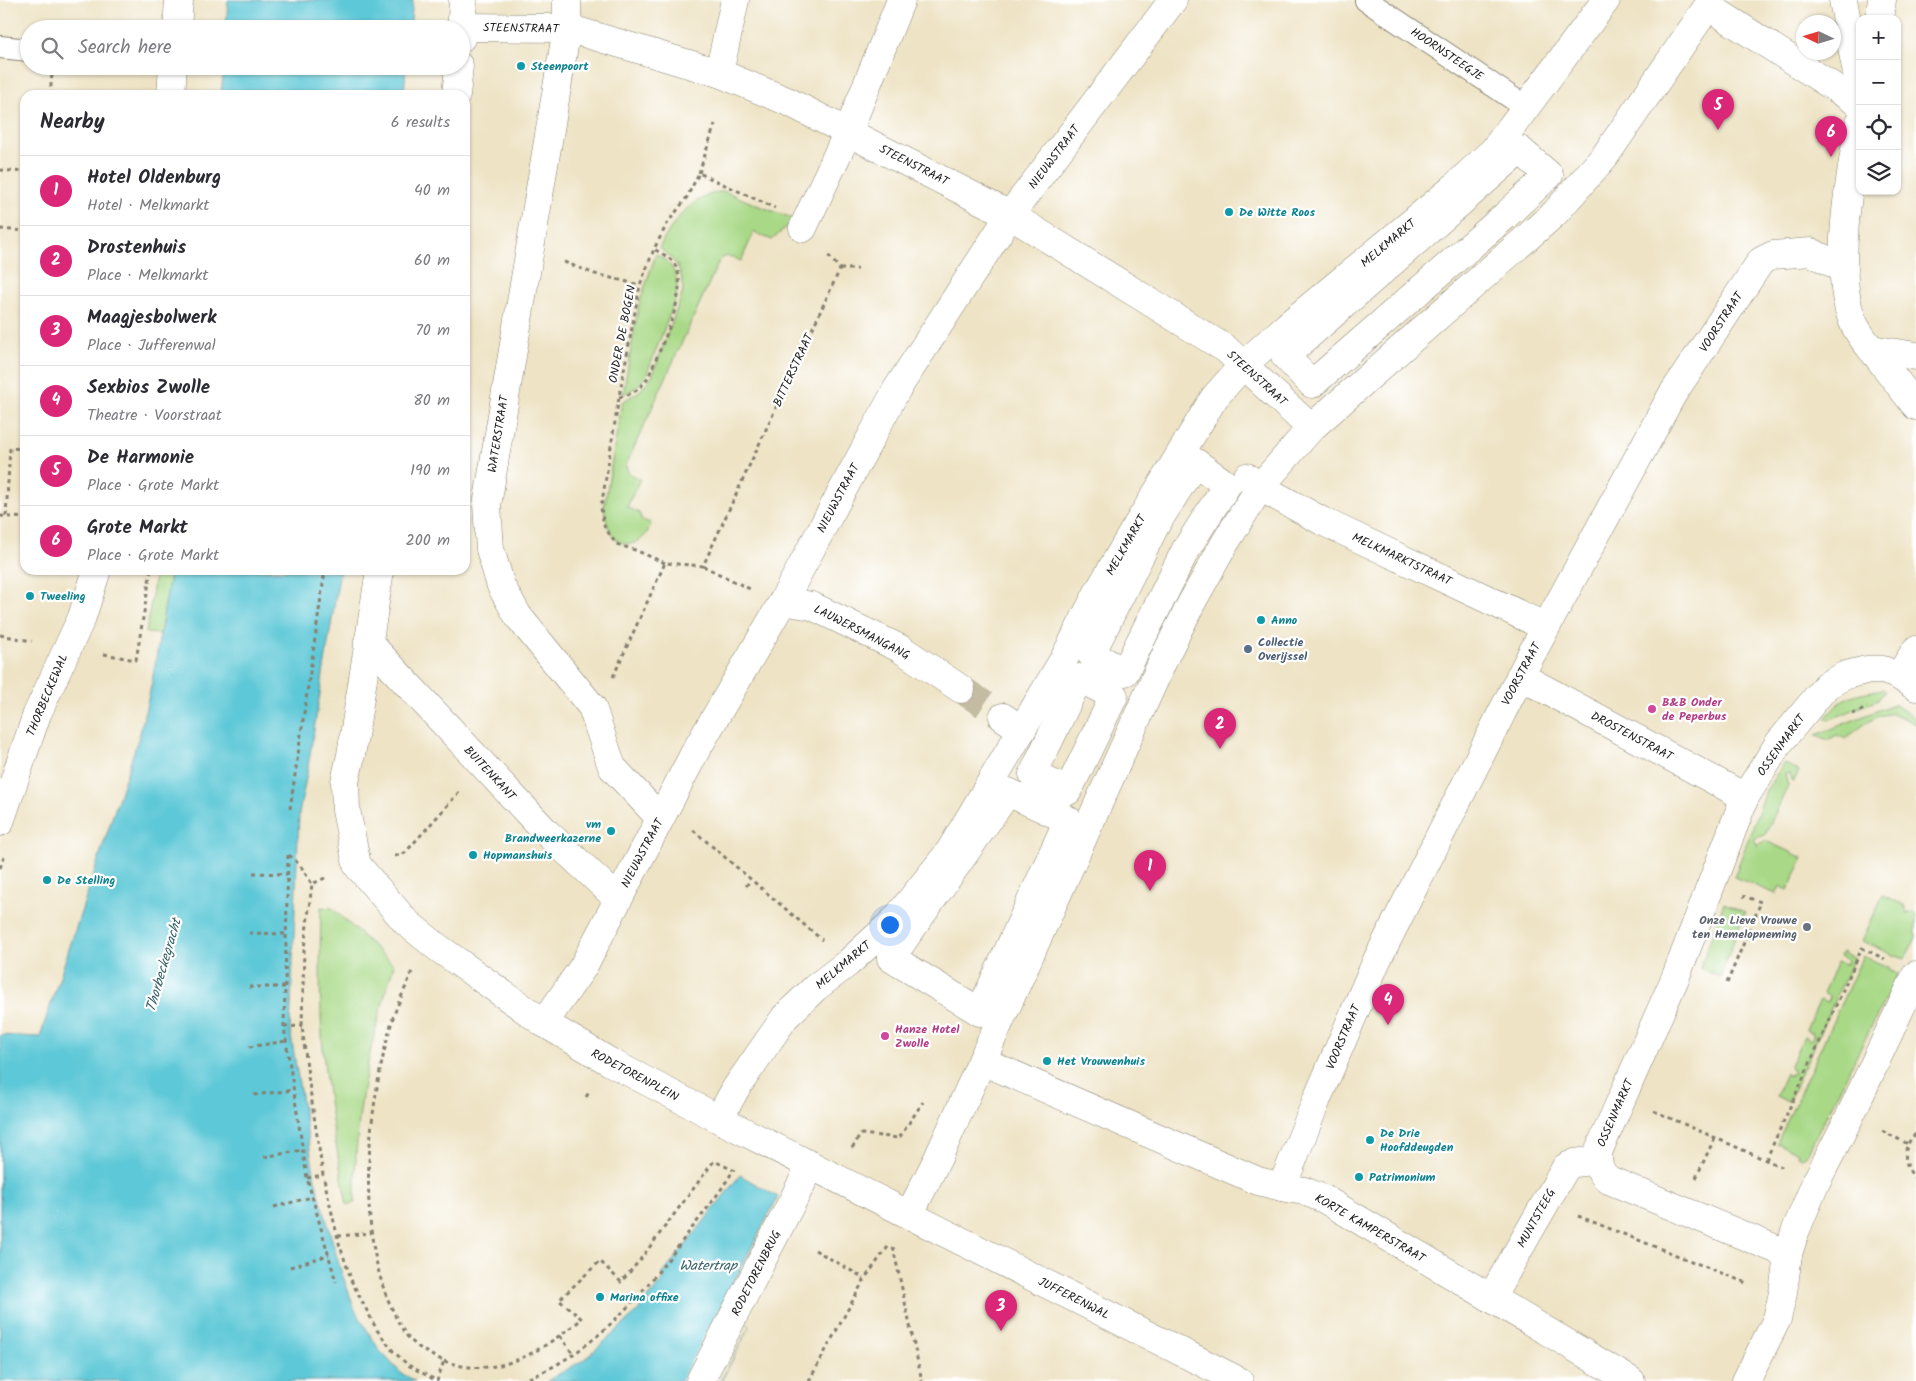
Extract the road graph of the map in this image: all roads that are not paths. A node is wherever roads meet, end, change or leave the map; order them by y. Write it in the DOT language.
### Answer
graph roads {
  1 [pos="179,0"];
  2 [pos="463,0"];
  3 [pos="567,0"];
  4 [pos="735,0"];
  5 [pos="901,0"];
  6 [pos="1173,0"];
  7 [pos="1366,0"];
  8 [pos="1844,0"];
  9 [pos="1882,0"];
  10 [pos="1707,2"];
  11 [pos="1599,10"];
  12 [pos="1880,15"];
  13 [pos="178,20"];
  14 [pos="462,20"];
  15 [pos="567,28"];
  16 [pos="470,33"];
  17 [pos="0,47"];
  18 [pos="20,49"];
  19 [pos="1856,67"];
  20 [pos="719,73"];
  21 [pos="172,75"];
  22 [pos="458,75"];
  23 [pos="171,90"];
  24 [pos="457,90"];
  25 [pos="1856,101"];
  26 [pos="1526,108"];
  27 [pos="848,132"];
  28 [pos="1856,144"];
  29 [pos="1010,215"];
  30 [pos="803,228"];
  31 [pos="1844,269"];
  32 [pos="1871,349"];
  33 [pos="1285,356"];
  34 [pos="1916,356"];
  35 [pos="1243,365"];
  36 [pos="1916,406"];
  37 [pos="1311,428"];
  38 [pos="1190,438"];
  39 [pos="1260,487"];
  40 [pos="95,575"];
  41 [pos="379,575"];
  42 [pos="783,601"];
  43 [pos="1546,627"];
  44 [pos="368,642"];
  45 [pos="1916,650"];
  46 [pos="1091,654"];
  47 [pos="1526,665"];
  48 [pos="1907,681"];
  49 [pos="961,689"];
  50 [pos="1745,797"];
  51 [pos="663,812"];
  52 [pos="0,822"];
  53 [pos="618,899"];
  54 [pos="891,958"];
  55 [pos="1916,974"];
  56 [pos="544,1023"];
  57 [pos="982,1061"];
  58 [pos="719,1119"];
  59 [pos="1598,1160"];
  60 [pos="811,1165"];
  61 [pos="1282,1187"];
  62 [pos="909,1215"];
  63 [pos="1788,1254"];
  64 [pos="1491,1298"];
  65 [pos="700,1381"];
  66 [pos="1240,1381"];
  67 [pos="1631,1381"];
  68 [pos="1746,1381"];
  1 -- 13 [label="street"];
  2 -- 14 [label="street"];
  3 -- 15 [label="street, WATERSTRAAT"];
  4 -- 20 [label="street"];
  5 -- 27 [label="street"];
  6 -- 29 [label="street, NIEUWSTRAAT"];
  7 -- 26 [label="lane, HOORNSTEEGJE"];
  8 -- 19 [label="street"];
  9 -- 12 [label="street"];
  10 -- 25 [label="street"];
  10 -- 37 [label="street"];
  11 -- 26 [label="street, MELKMARKT"];
  15 -- 16 [label="street, STEENSTRAAT"];
  15 -- 20 [label="street, STEENSTRAAT"];
  15 -- 51 [label="street, WATERSTRAAT"];
  17 -- 18 [label="lane"];
  20 -- 27 [label="street, STEENSTRAAT"];
  21 -- 23 [label="street"];
  22 -- 24 [label="street"];
  26 -- 35 [label="street, MELKMARKT"];
  27 -- 29 [label="street, STEENSTRAAT"];
  27 -- 30 [label="street"];
  28 -- 31 [label="street"];
  29 -- 35 [label="street, STEENSTRAAT"];
  29 -- 42 [label="street, NIEUWSTRAAT"];
  31 -- 32 [label="street"];
  31 -- 43 [label="street, VOORSTRAAT"];
  32 -- 34 [label="street"];
  32 -- 36 [label="street"];
  33 -- 33 [label="street"];
  35 -- 37 [label="street, STEENSTRAAT"];
  35 -- 38 [label="street, MELKMARKT"];
  37 -- 39 [label="street"];
  38 -- 39 [label="street, MELKMARKTSTRAAT"];
  38 -- 58 [label="street, MELKMARKT"];
  39 -- 43 [label="street, MELKMARKTSTRAAT"];
  39 -- 57 [label="street"];
  40 -- 52 [label="street, THORBECKEWAL"];
  41 -- 44 [label="street"];
  42 -- 49 [label="street, LAUWERSMANGANG"];
  42 -- 51 [label="street, NIEUWSTRAAT"];
  43 -- 47 [label="street, VOORSTRAAT"];
  44 -- 53 [label="street, BUITENKANT"];
  44 -- 56 [label="street, RODETORENPLEIN"];
  45 -- 48 [label="street"];
  46 -- 46 [label="street"];
  47 -- 50 [label="street, DROSTENSTRAAT"];
  47 -- 61 [label="street, VOORSTRAAT"];
  48 -- 50 [label="street, OSSENMARKT"];
  50 -- 59 [label="street, OSSENMARKT"];
  51 -- 53 [label="street, NIEUWSTRAAT"];
  53 -- 56 [label="street, NIEUWSTRAAT"];
  54 -- 54 [label="street"];
  55 -- 63 [label="street"];
  56 -- 58 [label="street, RODETORENPLEIN"];
  57 -- 61 [label="street, KORTE KAMPERSTRAAT"];
  57 -- 62 [label="street"];
  58 -- 60 [label="street, RODETORENPLEIN"];
  59 -- 63 [label="street, OSSENMARKT"];
  59 -- 64 [label="street, MUNTSTEEG"];
  60 -- 62 [label="street, RODETORENPLEIN"];
  60 -- 65 [label="street, RODETORENBRUG"];
  61 -- 64 [label="street, KORTE KAMPERSTRAAT"];
  62 -- 66 [label="street, JUFFERENWAL"];
  63 -- 68 [label="street"];
  64 -- 67 [label="street, KORTE KAMPERSTRAAT"];
}
